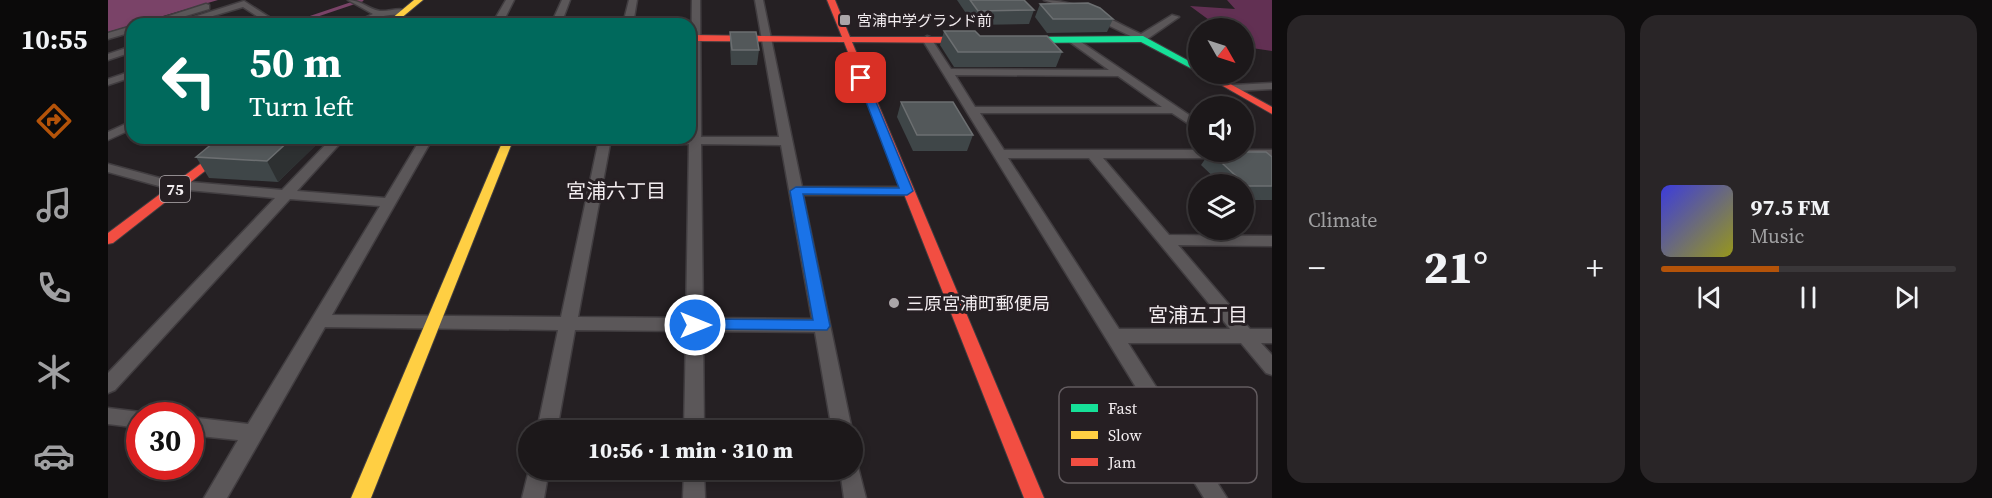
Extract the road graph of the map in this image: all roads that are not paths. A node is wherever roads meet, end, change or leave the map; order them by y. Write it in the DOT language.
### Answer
graph roads {
  1 [pos="232,0"];
  2 [pos="352,0"];
  3 [pos="419,0"];
  4 [pos="510,0"];
  5 [pos="566,0"];
  6 [pos="633,0"];
  7 [pos="696,0"];
  8 [pos="759,0"];
  9 [pos="831,0"];
  10 [pos="1048,0"];
  11 [pos="1175,17"];
  12 [pos="170,18"];
  13 [pos="200,18"];
  14 [pos="266,18"];
  15 [pos="382,18"];
  16 [pos="387,18"];
  17 [pos="500,18"];
  18 [pos="558,18"];
  19 [pos="629,18"];
  20 [pos="695,18"];
  21 [pos="126,31"];
  22 [pos="108,36"];
  23 [pos="696,38"];
  24 [pos="767,38"];
  25 [pos="846,38"];
  26 [pos="927,39"];
  27 [pos="1143,39"];
  28 [pos="983,40"];
  29 [pos="1016,40"];
  30 [pos="1072,40"];
  31 [pos="126,51"];
  32 [pos="108,57"];
  33 [pos="1188,64"];
  34 [pos="948,72"];
  35 [pos="1120,73"];
  36 [pos="126,76"];
  37 [pos="108,82"];
  38 [pos="1225,84"];
  39 [pos="1272,86"];
  40 [pos="1233,88"];
  41 [pos="972,110"];
  42 [pos="1176,110"];
  43 [pos="1272,111"];
  44 [pos="126,118"];
  45 [pos="1188,119"];
  46 [pos="108,126"];
  47 [pos="126,128"];
  48 [pos="108,136"];
  49 [pos="696,141"];
  50 [pos="787,141"];
  51 [pos="234,144"];
  52 [pos="333,144"];
  53 [pos="423,144"];
  54 [pos="507,144"];
  55 [pos="604,144"];
  56 [pos="696,144"];
  57 [pos="1188,153"];
  58 [pos="1254,153"];
  59 [pos="999,154"];
  60 [pos="1094,154"];
  61 [pos="1272,154"];
  62 [pos="109,168"];
  63 [pos="180,186"];
  64 [pos="796,191"];
  65 [pos="907,191"];
  66 [pos="285,195"];
  67 [pos="388,202"];
  68 [pos="108,240"];
  69 [pos="1166,240"];
  70 [pos="1272,241"];
  71 [pos="319,321"];
  72 [pos="432,323"];
  73 [pos="568,323"];
  74 [pos="695,325"];
  75 [pos="822,326"];
  76 [pos="1245,335"];
  77 [pos="1114,336"];
  78 [pos="1272,336"];
  79 [pos="1272,368"];
  80 [pos="108,385"];
  81 [pos="1146,387"];
  82 [pos="108,416"];
  83 [pos="126,418"];
  84 [pos="549,420"];
  85 [pos="694,420"];
  86 [pos="840,420"];
  87 [pos="204,428"];
  88 [pos="253,433"];
  89 [pos="537,480"];
  90 [pos="694,480"];
  91 [pos="852,480"];
  92 [pos="1207,483"];
  93 [pos="215,498"];
  94 [pos="361,498"];
  95 [pos="533,498"];
  96 [pos="694,498"];
  97 [pos="855,498"];
  98 [pos="1034,498"];
  99 [pos="1216,498"];
  1 -- 12 [label="street"];
  2 -- 15 [label="street"];
  3 -- 16 [label="street"];
  4 -- 17 [label="street"];
  5 -- 18 [label="street"];
  6 -- 19 [label="street"];
  7 -- 20 [label="street"];
  8 -- 24 [label="street"];
  9 -- 25 [label="street"];
  10 -- 27 [label="street"];
  11 -- 27 [label="street"];
  13 -- 14 [label="street"];
  21 -- 22 [label="street"];
  23 -- 24 [label="street"];
  24 -- 25 [label="street"];
  24 -- 50 [label="street"];
  25 -- 26 [label="street"];
  25 -- 65 [label="street"];
  26 -- 28 [label="street"];
  26 -- 34 [label="street"];
  27 -- 30 [label="street"];
  27 -- 33 [label="street"];
  29 -- 30 [label="street"];
  30 -- 35 [label="street"];
  31 -- 32 [label="street"];
  34 -- 35 [label="street"];
  34 -- 41 [label="street"];
  35 -- 42 [label="street"];
  36 -- 37 [label="street"];
  38 -- 40 [label="street"];
  39 -- 40 [label="street"];
  40 -- 43 [label="street"];
  41 -- 42 [label="street"];
  41 -- 59 [label="street"];
  42 -- 45 [label="street"];
  44 -- 46 [label="street"];
  47 -- 48 [label="street"];
  49 -- 50 [label="street"];
  50 -- 64 [label="street"];
  51 -- 63 [label="street, 75"];
  52 -- 66 [label="street"];
  53 -- 67 [label="street"];
  54 -- 72 [label="street"];
  55 -- 73 [label="street"];
  56 -- 74 [label="street"];
  57 -- 60 [label="street"];
  58 -- 61 [label="street"];
  59 -- 60 [label="street"];
  59 -- 77 [label="street"];
  60 -- 69 [label="street"];
  62 -- 63 [label="street"];
  63 -- 66 [label="street"];
  63 -- 68 [label="street, 75"];
  64 -- 65 [label="street"];
  64 -- 75 [label="street"];
  65 -- 98 [label="street"];
  66 -- 67 [label="street"];
  66 -- 80 [label="street"];
  67 -- 71 [label="street"];
  69 -- 70 [label="street"];
  69 -- 76 [label="street"];
  71 -- 72 [label="street"];
  71 -- 88 [label="street"];
  72 -- 73 [label="street"];
  72 -- 94 [label="street"];
  73 -- 74 [label="street"];
  73 -- 84 [label="street"];
  74 -- 75 [label="street"];
  74 -- 85 [label="street"];
  75 -- 86 [label="street"];
  76 -- 77 [label="street"];
  76 -- 78 [label="street"];
  76 -- 79 [label="street"];
  77 -- 81 [label="street"];
  82 -- 83 [label="street"];
  87 -- 88 [label="street"];
  88 -- 93 [label="street"];
  89 -- 95 [label="street"];
  90 -- 96 [label="street"];
  91 -- 97 [label="street"];
  92 -- 99 [label="street"];
}
